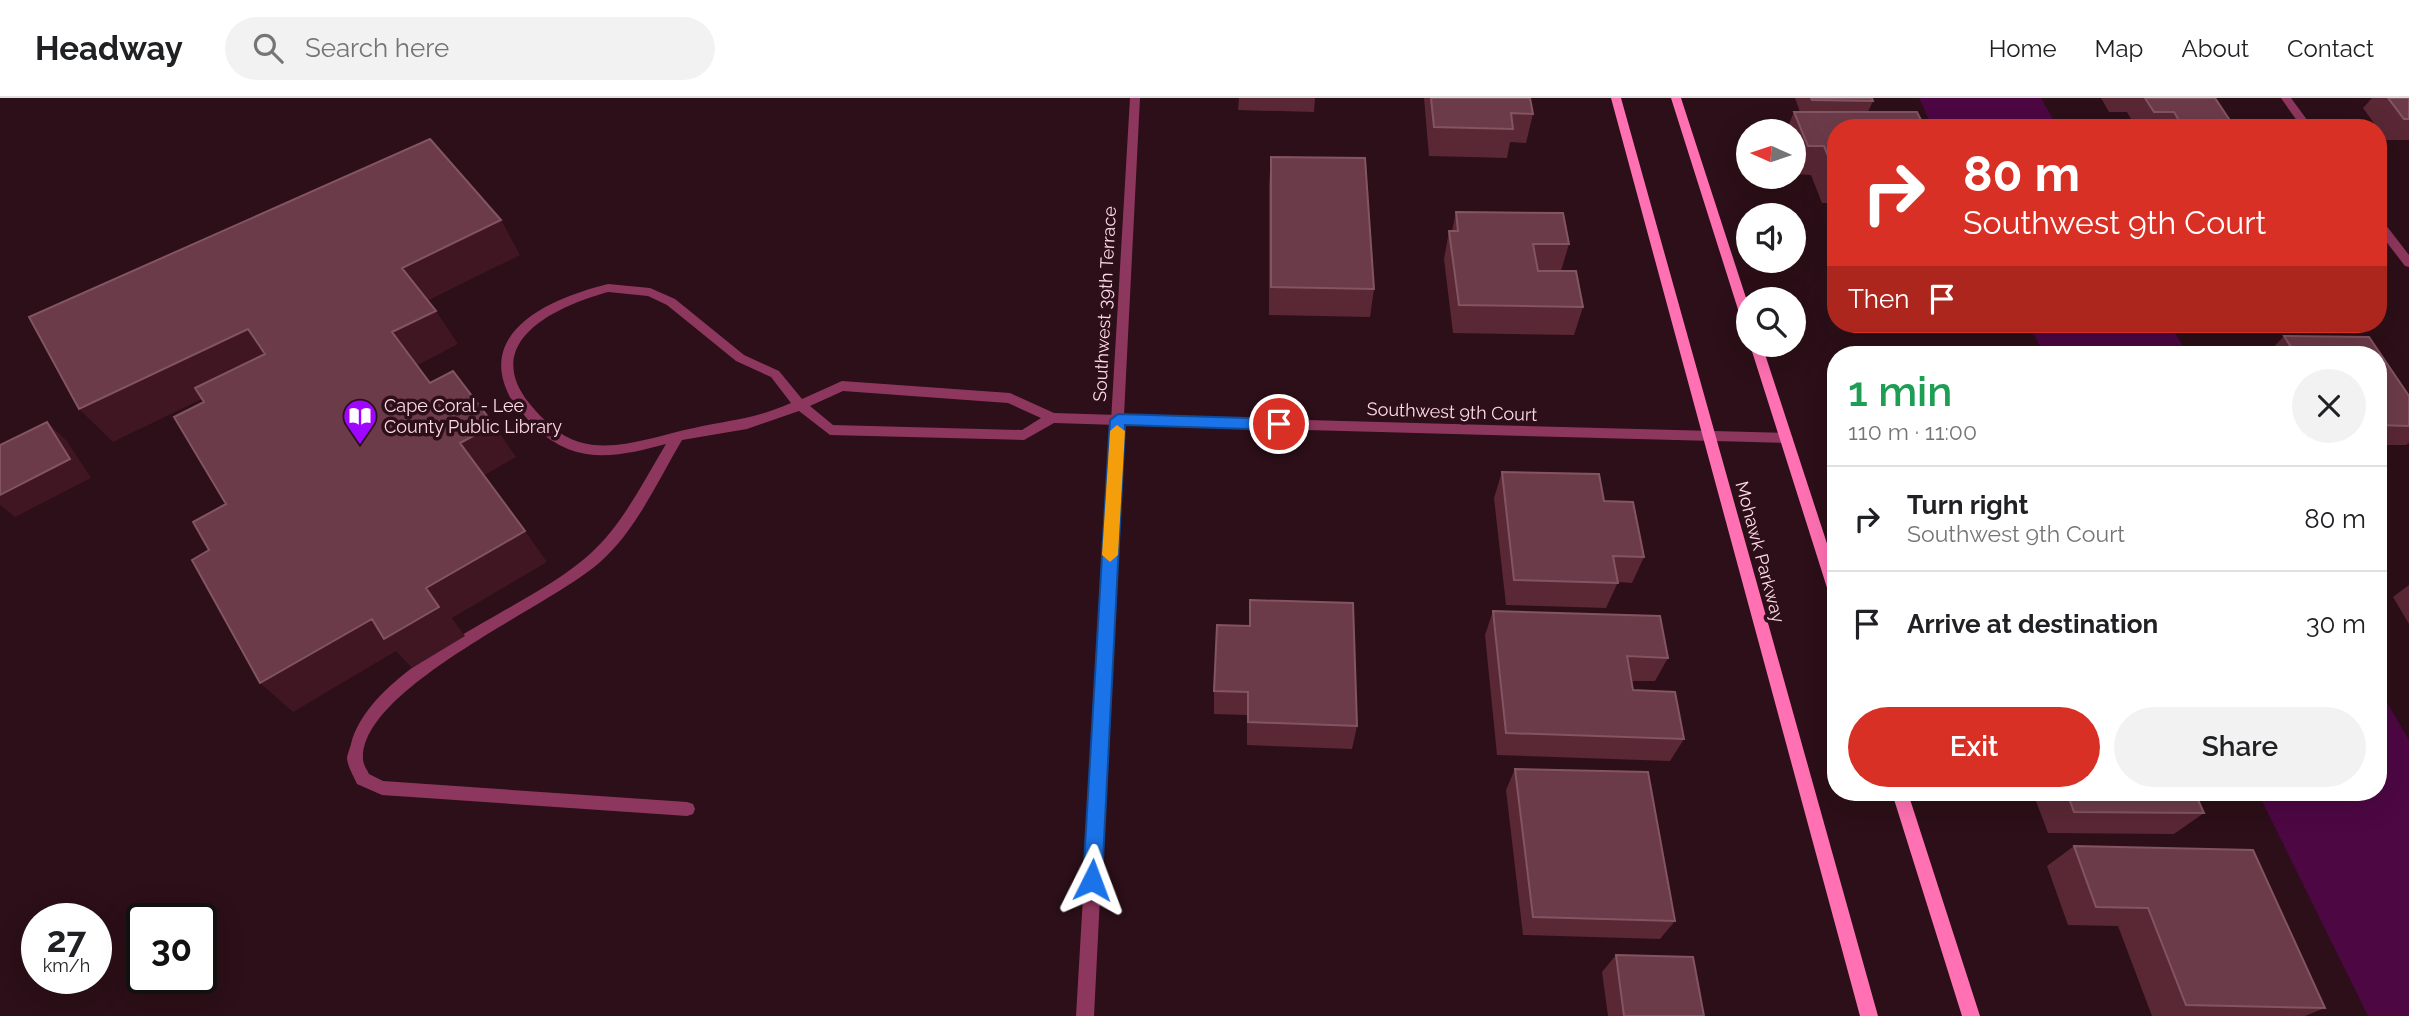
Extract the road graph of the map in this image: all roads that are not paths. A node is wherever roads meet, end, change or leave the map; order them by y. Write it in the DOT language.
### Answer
graph roads {
  1 [pos="1135,98"];
  2 [pos="1616,98"];
  3 [pos="1676,98"];
  4 [pos="2287,98"];
  5 [pos="2302,119"];
  6 [pos="2387,235"];
  7 [pos="2409,263"];
  8 [pos="1737,287"];
  9 [pos="1760,357"];
  10 [pos="800,405"];
  11 [pos="1052,418"];
  12 [pos="1118,420"];
  13 [pos="678,436"];
  14 [pos="1708,436"];
  15 [pos="1786,438"];
  16 [pos="1827,566"];
  17 [pos="1903,801"];
  18 [pos="687,809"];
  19 [pos="1085,1016"];
  20 [pos="1869,1016"];
  21 [pos="1972,1016"];
  1 -- 12 [label="street, Southwest 39th Terrace"];
  2 -- 14 [label="street, Mohawk Parkway"];
  3 -- 8 [label="street"];
  4 -- 5 [label="street"];
  6 -- 7 [label="street"];
  9 -- 15 [label="street"];
  10 -- 11 [label="street"];
  10 -- 11 [label="street"];
  10 -- 13 [label="street"];
  10 -- 13 [label="street"];
  11 -- 12 [label="street, Southwest 9th Court"];
  12 -- 14 [label="street, Southwest 9th Court"];
  12 -- 19 [label="street, Southwest 39th Terrace"];
  13 -- 18 [label="street"];
  14 -- 15 [label="street, Southwest 9th Court"];
  14 -- 20 [label="street, Mohawk Parkway"];
  15 -- 16 [label="street"];
  17 -- 21 [label="street"];
}
